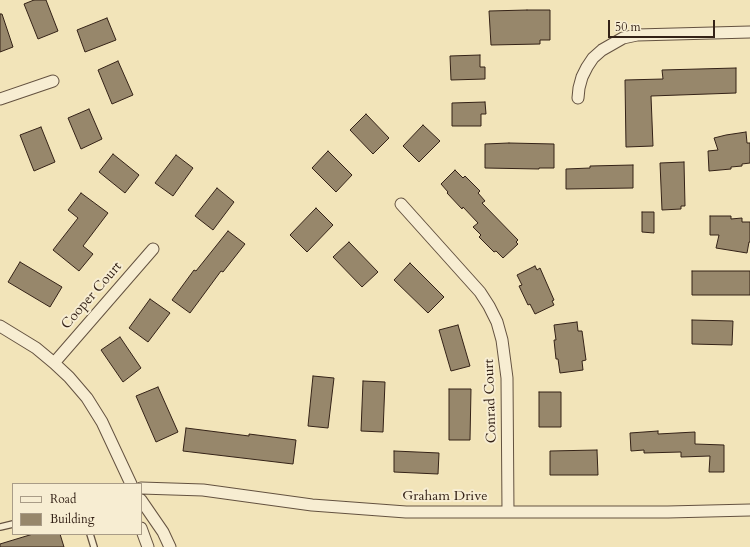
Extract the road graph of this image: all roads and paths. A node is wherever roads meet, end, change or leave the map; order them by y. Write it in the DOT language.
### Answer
graph roads {
  1 [pos="750,32"];
  2 [pos="52,81"];
  3 [pos="578,98"];
  4 [pos="0,99"];
  5 [pos="401,204"];
  6 [pos="153,248"];
  7 [pos="0,326"];
  8 [pos="54,363"];
  9 [pos="131,483"];
  10 [pos="142,488"];
  11 [pos="142,501"];
  12 [pos="750,510"];
  13 [pos="508,512"];
  14 [pos="12,524"];
  15 [pos="0,527"];
  16 [pos="142,531"];
  17 [pos="90,535"];
  18 [pos="94,547"];
  19 [pos="148,547"];
  20 [pos="170,547"];
  1 -- 3 [label="street"];
  2 -- 4 [label="street"];
  5 -- 13 [label="street, Conrad Court"];
  6 -- 8 [label="street, Cooper Court"];
  7 -- 8 [label="street"];
  8 -- 9 [label="street"];
  10 -- 13 [label="street, Graham Drive"];
  11 -- 20 [label="street"];
  12 -- 13 [label="street, Graham Drive"];
  14 -- 15 [label="lane"];
  16 -- 19 [label="street"];
  17 -- 18 [label="lane"];
}
